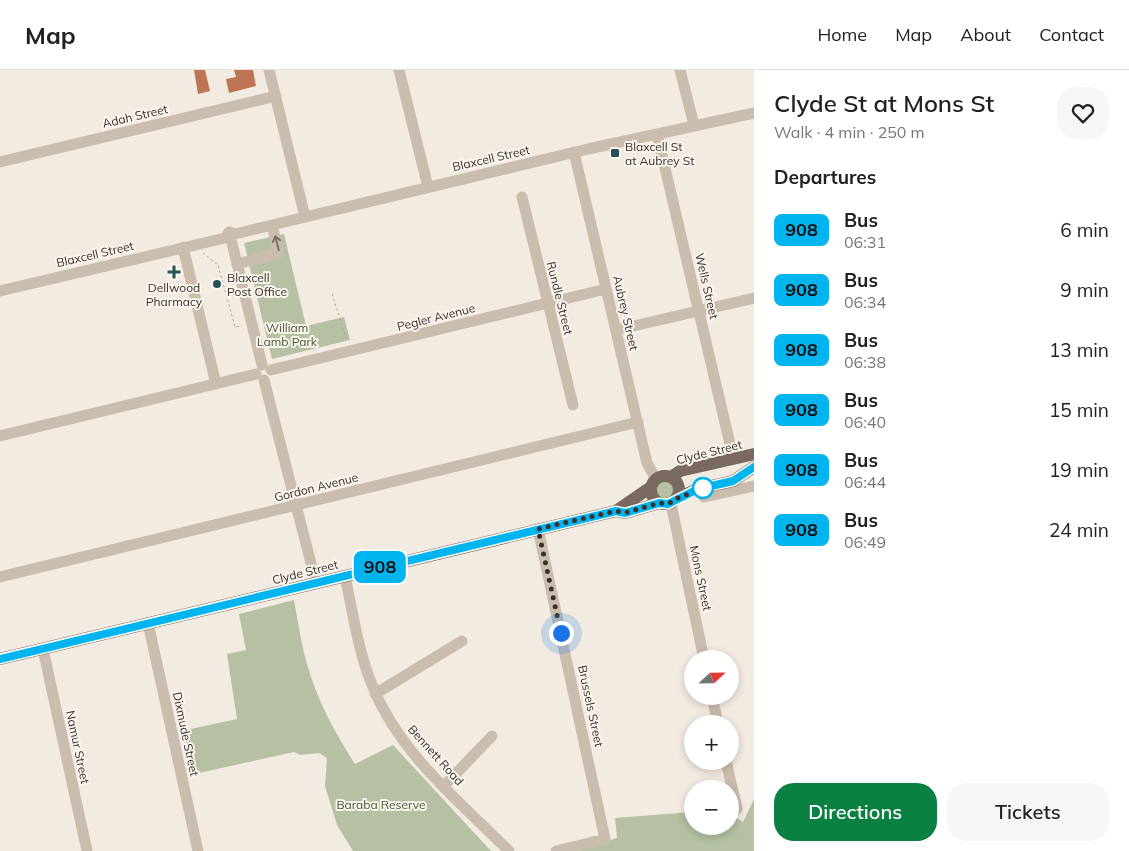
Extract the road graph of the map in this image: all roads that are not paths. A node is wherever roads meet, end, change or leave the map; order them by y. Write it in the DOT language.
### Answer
graph roads {
  1 [pos="269,70"];
  2 [pos="399,70"];
  3 [pos="680,70"];
  4 [pos="276,96"];
  5 [pos="754,113"];
  6 [pos="694,126"];
  7 [pos="657,134"];
  8 [pos="574,152"];
  9 [pos="0,162"];
  10 [pos="428,187"];
  11 [pos="522,197"];
  12 [pos="305,217"];
  13 [pos="272,225"];
  14 [pos="231,238"];
  15 [pos="183,247"];
  16 [pos="237,264"];
  17 [pos="606,289"];
  18 [pos="0,291"];
  19 [pos="754,298"];
  20 [pos="547,304"];
  21 [pos="698,311"];
  22 [pos="616,330"];
  23 [pos="263,372"];
  24 [pos="216,384"];
  25 [pos="573,405"];
  26 [pos="638,422"];
  27 [pos="0,436"];
  28 [pos="730,444"];
  29 [pos="750,455"];
  30 [pos="724,460"];
  31 [pos="754,467"];
  32 [pos="671,477"];
  33 [pos="654,483"];
  34 [pos="754,486"];
  35 [pos="704,497"];
  36 [pos="669,502"];
  37 [pos="297,506"];
  38 [pos="616,511"];
  39 [pos="538,529"];
  40 [pos="345,576"];
  41 [pos="0,577"];
  42 [pos="316,583"];
  43 [pos="148,624"];
  44 [pos="462,641"];
  45 [pos="43,649"];
  46 [pos="702,650"];
  47 [pos="0,659"];
  48 [pos="376,694"];
  49 [pos="492,736"];
  50 [pos="444,786"];
  51 [pos="86,851"];
  52 [pos="198,851"];
  53 [pos="509,851"];
  54 [pos="556,851"];
  1 -- 4 [label="street"];
  2 -- 10 [label="street"];
  3 -- 6 [label="street"];
  4 -- 9 [label="street, Adah Street"];
  4 -- 12 [label="street"];
  5 -- 6 [label="street, Blaxcell Street"];
  6 -- 7 [label="street, Blaxcell Street"];
  7 -- 8 [label="street, Blaxcell Street"];
  7 -- 21 [label="street, Wells Street"];
  8 -- 10 [label="street, Blaxcell Street"];
  8 -- 17 [label="street, Aubrey Street"];
  10 -- 12 [label="street, Blaxcell Street"];
  11 -- 20 [label="street, Rundle Street"];
  12 -- 13 [label="street, Blaxcell Street"];
  13 -- 14 [label="street, Blaxcell Street"];
  16 -- 13 [label="street, one-way"];
  14 -- 15 [label="street, Blaxcell Street"];
  14 -- 16 [label="street"];
  15 -- 18 [label="street, Blaxcell Street"];
  15 -- 24 [label="street"];
  16 -- 23 [label="street"];
  17 -- 20 [label="street, Pegler Avenue"];
  17 -- 22 [label="street, Aubrey Street"];
  19 -- 21 [label="street"];
  20 -- 23 [label="street, Pegler Avenue"];
  20 -- 25 [label="street, Rundle Street"];
  21 -- 22 [label="street"];
  21 -- 28 [label="street, Wells Street"];
  22 -- 26 [label="street, Aubrey Street"];
  23 -- 24 [label="street, Pegler Avenue"];
  23 -- 37 [label="street"];
  24 -- 27 [label="street, Pegler Avenue"];
  26 -- 33 [label="street, Aubrey Street"];
  26 -- 37 [label="street, Gordon Avenue"];
  28 -- 29 [label="street"];
  28 -- 30 [label="street"];
  29 -- 30 [label="main road, Clyde Street"];
  30 -- 32 [label="main road, Clyde Street"];
  31 -- 36 [label="main road, Clyde Street"];
  32 -- 33 [label="main road"];
  32 -- 36 [label="main road"];
  33 -- 36 [label="main road"];
  33 -- 38 [label="main road, Clyde Street"];
  34 -- 35 [label="street"];
  36 -- 38 [label="main road, Clyde Street"];
  36 -- 46 [label="street, Mons Street"];
  37 -- 41 [label="street, Gordon Avenue"];
  37 -- 42 [label="street"];
  38 -- 39 [label="main road, Clyde Street"];
  39 -- 40 [label="main road, Clyde Street"];
  39 -- 54 [label="street, Brussels Street"];
  40 -- 42 [label="main road, Clyde Street"];
  40 -- 48 [label="street, Bennett Road"];
  42 -- 43 [label="main road, Clyde Street"];
  43 -- 45 [label="main road, Clyde Street"];
  43 -- 52 [label="street, Dixmude Street"];
  44 -- 48 [label="street"];
  45 -- 47 [label="main road, Clyde Street"];
  45 -- 51 [label="street, Namur Street"];
  48 -- 50 [label="street, Bennett Road"];
  49 -- 50 [label="street"];
  50 -- 53 [label="street, Bennett Road"];
}
